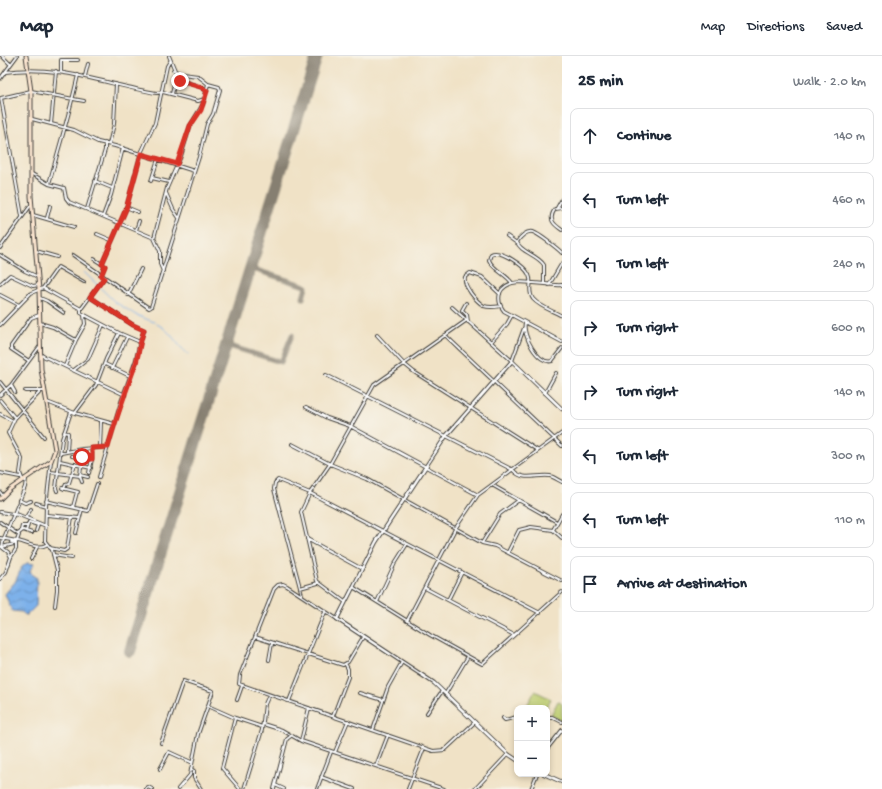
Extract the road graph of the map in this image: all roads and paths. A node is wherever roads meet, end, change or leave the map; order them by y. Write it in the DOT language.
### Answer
graph roads {
  1 [pos="2,56"];
  2 [pos="17,56"];
  3 [pos="26,56"];
  4 [pos="169,56"];
  5 [pos="78,60"];
  6 [pos="170,61"];
  7 [pos="10,64"];
  8 [pos="88,64"];
  9 [pos="29,69"];
  10 [pos="173,70"];
  11 [pos="56,71"];
  12 [pos="5,72"];
  13 [pos="61,72"];
  14 [pos="78,75"];
  15 [pos="85,76"];
  16 [pos="176,76"];
  17 [pos="0,79"];
  18 [pos="116,84"];
  19 [pos="208,84"];
  20 [pos="32,91"];
  21 [pos="207,91"];
  22 [pos="162,92"];
  23 [pos="172,94"];
  24 [pos="54,96"];
  25 [pos="0,98"];
  26 [pos="73,99"];
  27 [pos="205,99"];
  28 [pos="84,101"];
  29 [pos="32,119"];
  30 [pos="51,124"];
  31 [pos="64,127"];
  32 [pos="105,143"];
  33 [pos="109,144"];
  34 [pos="123,148"];
  35 [pos="141,154"];
  36 [pos="158,159"];
  37 [pos="177,164"];
  38 [pos="194,171"];
  39 [pos="31,174"];
  40 [pos="95,181"];
  41 [pos="169,182"];
  42 [pos="49,184"];
  43 [pos="112,188"];
  44 [pos="166,192"];
  45 [pos="562,199"];
  46 [pos="31,205"];
  47 [pos="50,206"];
  48 [pos="126,207"];
  49 [pos="556,208"];
  50 [pos="562,208"];
  51 [pos="87,209"];
  52 [pos="138,212"];
  53 [pos="33,215"];
  54 [pos="22,216"];
  55 [pos="102,216"];
  56 [pos="47,218"];
  57 [pos="179,218"];
  58 [pos="139,221"];
  59 [pos="119,224"];
  60 [pos="74,227"];
  61 [pos="136,230"];
  62 [pos="562,230"];
  63 [pos="97,234"];
  64 [pos="507,236"];
  65 [pos="154,237"];
  66 [pos="111,240"];
  67 [pos="518,244"];
  68 [pos="0,248"];
  69 [pos="36,251"];
  70 [pos="562,253"];
  71 [pos="0,255"];
  72 [pos="73,255"];
  73 [pos="57,257"];
  74 [pos="94,259"];
  75 [pos="562,263"];
  76 [pos="102,264"];
  77 [pos="141,269"];
  78 [pos="163,271"];
  79 [pos="101,276"];
  80 [pos="38,277"];
  81 [pos="104,278"];
  82 [pos="84,282"];
  83 [pos="512,283"];
  84 [pos="530,283"];
  85 [pos="0,284"];
  86 [pos="544,284"];
  87 [pos="39,285"];
  88 [pos="549,285"];
  89 [pos="562,285"];
  90 [pos="43,288"];
  91 [pos="39,290"];
  92 [pos="500,294"];
  93 [pos="0,295"];
  94 [pos="128,295"];
  95 [pos="90,297"];
  96 [pos="40,298"];
  97 [pos="466,303"];
  98 [pos="19,305"];
  99 [pos="452,306"];
  100 [pos="501,306"];
  101 [pos="81,310"];
  102 [pos="64,313"];
  103 [pos="40,315"];
  104 [pos="84,315"];
  105 [pos="512,315"];
  106 [pos="562,316"];
  107 [pos="468,321"];
  108 [pos="40,323"];
  109 [pos="525,323"];
  110 [pos="0,325"];
  111 [pos="103,325"];
  112 [pos="524,328"];
  113 [pos="119,333"];
  114 [pos="377,335"];
  115 [pos="445,335"];
  116 [pos="127,337"];
  117 [pos="76,340"];
  118 [pos="140,342"];
  119 [pos="491,342"];
  120 [pos="562,342"];
  121 [pos="41,345"];
  122 [pos="562,348"];
  123 [pos="41,355"];
  124 [pos="29,361"];
  125 [pos="512,361"];
  126 [pos="403,363"];
  127 [pos="105,364"];
  128 [pos="65,366"];
  129 [pos="112,368"];
  130 [pos="74,370"];
  131 [pos="556,373"];
  132 [pos="326,375"];
  133 [pos="130,376"];
  134 [pos="98,381"];
  135 [pos="494,381"];
  136 [pos="0,382"];
  137 [pos="10,385"];
  138 [pos="6,389"];
  139 [pos="25,391"];
  140 [pos="15,392"];
  141 [pos="40,392"];
  142 [pos="44,392"];
  143 [pos="545,393"];
  144 [pos="0,395"];
  145 [pos="125,395"];
  146 [pos="368,396"];
  147 [pos="0,400"];
  148 [pos="45,402"];
  149 [pos="306,407"];
  150 [pos="470,408"];
  151 [pos="562,409"];
  152 [pos="22,410"];
  153 [pos="71,412"];
  154 [pos="75,413"];
  155 [pos="0,414"];
  156 [pos="12,416"];
  157 [pos="15,418"];
  158 [pos="10,419"];
  159 [pos="13,421"];
  160 [pos="101,421"];
  161 [pos="114,424"];
  162 [pos="350,426"];
  163 [pos="64,432"];
  164 [pos="562,433"];
  165 [pos="446,436"];
  166 [pos="44,437"];
  167 [pos="554,438"];
  168 [pos="292,444"];
  169 [pos="562,446"];
  170 [pos="108,447"];
  171 [pos="100,448"];
  172 [pos="92,449"];
  173 [pos="79,450"];
  174 [pos="537,451"];
  175 [pos="67,452"];
  176 [pos="61,453"];
  177 [pos="72,456"];
  178 [pos="79,457"];
  179 [pos="92,459"];
  180 [pos="60,461"];
  181 [pos="51,462"];
  182 [pos="75,464"];
  183 [pos="330,464"];
  184 [pos="81,466"];
  185 [pos="426,466"];
  186 [pos="90,468"];
  187 [pos="513,470"];
  188 [pos="51,472"];
  189 [pos="0,473"];
  190 [pos="58,473"];
  191 [pos="89,473"];
  192 [pos="73,475"];
  193 [pos="80,475"];
  194 [pos="20,477"];
  195 [pos="88,477"];
  196 [pos="98,477"];
  197 [pos="24,480"];
  198 [pos="82,482"];
  199 [pos="562,482"];
  200 [pos="97,484"];
  201 [pos="492,485"];
  202 [pos="57,491"];
  203 [pos="0,492"];
  204 [pos="310,493"];
  205 [pos="478,495"];
  206 [pos="4,496"];
  207 [pos="0,499"];
  208 [pos="405,499"];
  209 [pos="20,500"];
  210 [pos="519,500"];
  211 [pos="31,501"];
  212 [pos="46,501"];
  213 [pos="36,503"];
  214 [pos="46,506"];
  215 [pos="73,507"];
  216 [pos="30,509"];
  217 [pos="82,510"];
  218 [pos="0,512"];
  219 [pos="13,514"];
  220 [pos="562,514"];
  221 [pos="47,515"];
  222 [pos="72,517"];
  223 [pos="26,518"];
  224 [pos="80,518"];
  225 [pos="0,522"];
  226 [pos="557,522"];
  227 [pos="27,526"];
  228 [pos="46,526"];
  229 [pos="10,528"];
  230 [pos="456,529"];
  231 [pos="21,530"];
  232 [pos="553,530"];
  233 [pos="26,531"];
  234 [pos="36,531"];
  235 [pos="383,531"];
  236 [pos="32,533"];
  237 [pos="76,533"];
  238 [pos="18,534"];
  239 [pos="0,538"];
  240 [pos="5,538"];
  241 [pos="562,538"];
  242 [pos="307,539"];
  243 [pos="11,542"];
  244 [pos="16,542"];
  245 [pos="407,544"];
  246 [pos="482,544"];
  247 [pos="46,545"];
  248 [pos="2,546"];
  249 [pos="37,547"];
  250 [pos="50,548"];
  251 [pos="508,552"];
  252 [pos="53,555"];
  253 [pos="11,557"];
  254 [pos="72,558"];
  255 [pos="31,559"];
  256 [pos="439,560"];
  257 [pos="362,569"];
  258 [pos="462,572"];
  259 [pos="0,579"];
  260 [pos="562,580"];
  261 [pos="318,583"];
  262 [pos="353,587"];
  263 [pos="300,588"];
  264 [pos="425,588"];
  265 [pos="562,592"];
  266 [pos="302,596"];
  267 [pos="447,600"];
  268 [pos="346,602"];
  269 [pos="377,602"];
  270 [pos="55,606"];
  271 [pos="326,612"];
  272 [pos="540,613"];
  273 [pos="338,619"];
  274 [pos="407,622"];
  275 [pos="363,636"];
  276 [pos="514,636"];
  277 [pos="255,637"];
  278 [pos="272,643"];
  279 [pos="307,655"];
  280 [pos="467,657"];
  281 [pos="269,660"];
  282 [pos="402,662"];
  283 [pos="346,665"];
  284 [pos="242,686"];
  285 [pos="442,690"];
  286 [pos="360,692"];
  287 [pos="446,693"];
  288 [pos="269,695"];
  289 [pos="237,700"];
  290 [pos="383,700"];
  291 [pos="289,701"];
  292 [pos="208,706"];
  293 [pos="309,708"];
  294 [pos="426,713"];
  295 [pos="332,716"];
  296 [pos="550,717"];
  297 [pos="235,718"];
  298 [pos="503,718"];
  299 [pos="514,718"];
  300 [pos="348,721"];
  301 [pos="475,722"];
  302 [pos="562,722"];
  303 [pos="263,725"];
  304 [pos="373,730"];
  305 [pos="562,730"];
  306 [pos="291,736"];
  307 [pos="388,736"];
  308 [pos="301,741"];
  309 [pos="161,743"];
  310 [pos="550,745"];
  311 [pos="424,748"];
  312 [pos="331,752"];
  313 [pos="335,752"];
  314 [pos="508,754"];
  315 [pos="514,758"];
  316 [pos="191,762"];
  317 [pos="376,766"];
  318 [pos="160,769"];
  319 [pos="191,769"];
  320 [pos="190,775"];
  321 [pos="321,776"];
  322 [pos="536,777"];
  323 [pos="550,777"];
  324 [pos="194,778"];
  325 [pos="412,778"];
  326 [pos="562,782"];
  327 [pos="275,785"];
  328 [pos="438,788"];
  329 [pos="146,789"];
  330 [pos="152,789"];
  331 [pos="178,789"];
  332 [pos="201,789"];
  333 [pos="240,789"];
  334 [pos="244,789"];
  335 [pos="274,789"];
  336 [pos="284,789"];
  337 [pos="317,789"];
  338 [pos="354,789"];
  339 [pos="408,789"];
  340 [pos="444,789"];
  341 [pos="475,789"];
  342 [pos="531,789"];
  1 -- 7 [label="street"];
  2 -- 7 [label="street"];
  3 -- 9 [label="main road"];
  4 -- 6 [label="street"];
  5 -- 13 [label="street"];
  6 -- 10 [label="street"];
  6 -- 22 [label="street"];
  7 -- 12 [label="street"];
  8 -- 15 [label="street"];
  9 -- 11 [label="street"];
  9 -- 12 [label="street"];
  9 -- 20 [label="main road"];
  10 -- 16 [label="street"];
  10 -- 19 [label="street"];
  11 -- 13 [label="street"];
  11 -- 24 [label="street"];
  12 -- 17 [label="street"];
  13 -- 14 [label="street"];
  14 -- 15 [label="street"];
  14 -- 26 [label="street"];
  15 -- 18 [label="street"];
  16 -- 21 [label="street"];
  16 -- 23 [label="street"];
  18 -- 22 [label="street"];
  18 -- 33 [label="street"];
  19 -- 21 [label="street"];
  19 -- 38 [label="street"];
  20 -- 24 [label="street"];
  20 -- 25 [label="street"];
  20 -- 29 [label="main road"];
  21 -- 27 [label="street"];
  22 -- 23 [label="street"];
  22 -- 35 [label="street"];
  23 -- 27 [label="street"];
  24 -- 26 [label="street"];
  24 -- 30 [label="street"];
  25 -- 54 [label="street"];
  26 -- 28 [label="street"];
  26 -- 31 [label="street"];
  27 -- 37 [label="street"];
  29 -- 30 [label="street"];
  29 -- 39 [label="main road"];
  30 -- 31 [label="street"];
  31 -- 32 [label="street"];
  31 -- 42 [label="street"];
  32 -- 33 [label="street"];
  32 -- 40 [label="street"];
  33 -- 34 [label="street"];
  34 -- 35 [label="street"];
  34 -- 43 [label="street"];
  35 -- 36 [label="street"];
  35 -- 48 [label="street"];
  36 -- 37 [label="street"];
  36 -- 41 [label="street"];
  37 -- 38 [label="street"];
  37 -- 41 [label="street"];
  38 -- 57 [label="street"];
  39 -- 42 [label="street"];
  39 -- 46 [label="main road"];
  40 -- 43 [label="street"];
  40 -- 51 [label="street"];
  41 -- 44 [label="street"];
  42 -- 51 [label="street"];
  43 -- 55 [label="street"];
  44 -- 57 [label="street"];
  44 -- 65 [label="street"];
  45 -- 49 [label="street"];
  46 -- 53 [label="main road"];
  46 -- 54 [label="street"];
  47 -- 56 [label="street"];
  48 -- 52 [label="street"];
  48 -- 59 [label="street"];
  49 -- 50 [label="street"];
  49 -- 62 [label="street"];
  51 -- 55 [label="street"];
  53 -- 56 [label="street"];
  53 -- 69 [label="main road"];
  54 -- 68 [label="street"];
  55 -- 59 [label="street"];
  56 -- 60 [label="street"];
  57 -- 78 [label="street"];
  58 -- 61 [label="street"];
  59 -- 61 [label="street"];
  59 -- 66 [label="street"];
  61 -- 65 [label="street"];
  63 -- 66 [label="street"];
  64 -- 67 [label="street"];
  65 -- 78 [label="street"];
  66 -- 76 [label="street"];
  67 -- 70 [label="street"];
  67 -- 86 [label="street"];
  69 -- 73 [label="street"];
  69 -- 80 [label="main road"];
  71 -- 80 [label="street"];
  72 -- 79 [label="street"];
  74 -- 76 [label="street"];
  75 -- 88 [label="street"];
  76 -- 79 [label="street"];
  77 -- 94 [label="street"];
  78 -- 94 [label="street"];
  79 -- 81 [label="street"];
  80 -- 87 [label="main road"];
  81 -- 94 [label="street"];
  81 -- 95 [label="street"];
  82 -- 90 [label="street"];
  83 -- 84 [label="street"];
  83 -- 84 [label="street"];
  83 -- 92 [label="street"];
  84 -- 86 [label="street"];
  84 -- 106 [label="street"];
  85 -- 87 [label="street"];
  86 -- 88 [label="street"];
  87 -- 91 [label="main road"];
  88 -- 89 [label="street"];
  90 -- 91 [label="street"];
  90 -- 101 [label="street"];
  91 -- 96 [label="main road"];
  91 -- 98 [label="street"];
  92 -- 100 [label="street"];
  92 -- 100 [label="street"];
  93 -- 98 [label="street"];
  95 -- 101 [label="street"];
  95 -- 118 [label="street"];
  96 -- 102 [label="street"];
  96 -- 103 [label="main road"];
  97 -- 107 [label="street"];
  98 -- 110 [label="street"];
  99 -- 107 [label="street"];
  100 -- 105 [label="street"];
  101 -- 104 [label="street"];
  103 -- 108 [label="main road"];
  103 -- 124 [label="street"];
  104 -- 111 [label="street"];
  104 -- 117 [label="street"];
  105 -- 109 [label="street"];
  105 -- 119 [label="street"];
  107 -- 115 [label="street"];
  107 -- 119 [label="street"];
  108 -- 117 [label="street"];
  108 -- 121 [label="main road"];
  109 -- 112 [label="street"];
  109 -- 120 [label="street"];
  111 -- 113 [label="street"];
  111 -- 130 [label="street"];
  112 -- 122 [label="street"];
  112 -- 125 [label="street"];
  113 -- 116 [label="street"];
  113 -- 127 [label="street"];
  114 -- 126 [label="street"];
  115 -- 126 [label="street"];
  115 -- 135 [label="street"];
  116 -- 118 [label="street"];
  116 -- 129 [label="street"];
  117 -- 128 [label="street"];
  118 -- 133 [label="street"];
  119 -- 125 [label="street"];
  121 -- 123 [label="main road"];
  121 -- 124 [label="street"];
  123 -- 128 [label="street"];
  123 -- 142 [label="main road"];
  124 -- 137 [label="street"];
  125 -- 135 [label="street"];
  125 -- 143 [label="street"];
  126 -- 146 [label="street"];
  126 -- 150 [label="street"];
  127 -- 129 [label="street"];
  127 -- 134 [label="street"];
  128 -- 130 [label="street"];
  129 -- 133 [label="street"];
  130 -- 134 [label="street"];
  131 -- 143 [label="street"];
  132 -- 146 [label="street"];
  133 -- 145 [label="street"];
  134 -- 145 [label="street"];
  134 -- 154 [label="street"];
  135 -- 150 [label="street"];
  135 -- 167 [label="street"];
  136 -- 138 [label="street"];
  137 -- 138 [label="street"];
  137 -- 140 [label="street"];
  138 -- 144 [label="street"];
  138 -- 152 [label="street"];
  139 -- 141 [label="street"];
  141 -- 142 [label="street"];
  141 -- 152 [label="street"];
  142 -- 148 [label="main road"];
  143 -- 151 [label="street"];
  145 -- 161 [label="street"];
  146 -- 162 [label="street"];
  146 -- 165 [label="street"];
  147 -- 156 [label="street"];
  148 -- 153 [label="street"];
  148 -- 181 [label="main road"];
  149 -- 162 [label="street"];
  150 -- 165 [label="street"];
  150 -- 174 [label="street"];
  152 -- 157 [label="street"];
  152 -- 166 [label="street"];
  153 -- 154 [label="street"];
  153 -- 163 [label="street"];
  154 -- 160 [label="street"];
  155 -- 158 [label="street"];
  156 -- 157 [label="street"];
  156 -- 158 [label="street"];
  157 -- 159 [label="street"];
  158 -- 159 [label="street"];
  159 -- 194 [label="street"];
  160 -- 161 [label="street"];
  160 -- 171 [label="street"];
  161 -- 170 [label="street"];
  162 -- 183 [label="street"];
  162 -- 185 [label="street"];
  163 -- 175 [label="street"];
  163 -- 176 [label="street"];
  164 -- 167 [label="street"];
  165 -- 185 [label="street"];
  165 -- 187 [label="street"];
  167 -- 169 [label="street"];
  167 -- 174 [label="street"];
  168 -- 183 [label="street"];
  170 -- 171 [label="street"];
  170 -- 196 [label="street"];
  171 -- 172 [label="street"];
  172 -- 173 [label="street"];
  172 -- 179 [label="street"];
  173 -- 175 [label="street"];
  173 -- 178 [label="street"];
  174 -- 187 [label="street"];
  175 -- 176 [label="street"];
  176 -- 180 [label="street"];
  177 -- 178 [label="street"];
  178 -- 179 [label="street"];
  179 -- 186 [label="street"];
  180 -- 182 [label="street"];
  180 -- 190 [label="street"];
  181 -- 188 [label="street"];
  181 -- 197 [label="main road"];
  182 -- 184 [label="street"];
  182 -- 192 [label="street"];
  183 -- 204 [label="street"];
  183 -- 208 [label="street"];
  184 -- 186 [label="street"];
  184 -- 193 [label="street"];
  185 -- 205 [label="street"];
  185 -- 208 [label="street"];
  186 -- 191 [label="street"];
  187 -- 199 [label="street"];
  187 -- 201 [label="street"];
  188 -- 190 [label="street"];
  188 -- 212 [label="street"];
  189 -- 194 [label="street"];
  190 -- 192 [label="street"];
  190 -- 202 [label="street"];
  192 -- 193 [label="street"];
  192 -- 215 [label="street"];
  193 -- 195 [label="street"];
  193 -- 198 [label="street"];
  194 -- 197 [label="street"];
  197 -- 206 [label="main road"];
  197 -- 209 [label="street"];
  200 -- 217 [label="street"];
  201 -- 205 [label="street"];
  201 -- 210 [label="street"];
  203 -- 206 [label="street"];
  204 -- 235 [label="street"];
  204 -- 242 [label="street"];
  204 -- 263 [label="street"];
  205 -- 230 [label="street"];
  206 -- 207 [label="main road"];
  208 -- 230 [label="street"];
  208 -- 235 [label="street"];
  209 -- 211 [label="street"];
  209 -- 219 [label="street"];
  210 -- 226 [label="street"];
  210 -- 246 [label="street"];
  212 -- 214 [label="street"];
  212 -- 215 [label="street"];
  213 -- 214 [label="street"];
  214 -- 221 [label="street"];
  215 -- 217 [label="street"];
  216 -- 223 [label="street"];
  217 -- 224 [label="street"];
  218 -- 219 [label="street"];
  219 -- 223 [label="street"];
  219 -- 229 [label="street"];
  220 -- 226 [label="street"];
  221 -- 222 [label="street"];
  221 -- 228 [label="street"];
  222 -- 224 [label="street"];
  222 -- 250 [label="street"];
  223 -- 228 [label="street"];
  224 -- 237 [label="street"];
  225 -- 229 [label="street"];
  226 -- 232 [label="street"];
  227 -- 231 [label="street"];
  227 -- 233 [label="street"];
  227 -- 234 [label="street"];
  228 -- 247 [label="street"];
  229 -- 238 [label="street"];
  229 -- 240 [label="street"];
  230 -- 246 [label="street"];
  230 -- 256 [label="street"];
  231 -- 233 [label="street"];
  231 -- 238 [label="street"];
  232 -- 241 [label="street"];
  232 -- 251 [label="street"];
  233 -- 236 [label="street"];
  235 -- 245 [label="street"];
  235 -- 257 [label="street"];
  238 -- 244 [label="street"];
  239 -- 240 [label="street"];
  240 -- 244 [label="street"];
  240 -- 248 [label="street"];
  242 -- 257 [label="street"];
  242 -- 261 [label="street"];
  243 -- 244 [label="street"];
  244 -- 248 [label="street"];
  244 -- 249 [label="street"];
  244 -- 253 [label="street"];
  245 -- 256 [label="street"];
  245 -- 269 [label="street"];
  246 -- 251 [label="street"];
  247 -- 249 [label="street"];
  247 -- 250 [label="street"];
  248 -- 253 [label="street"];
  249 -- 255 [label="street"];
  250 -- 252 [label="street"];
  251 -- 260 [label="street"];
  252 -- 254 [label="street"];
  252 -- 270 [label="street"];
  253 -- 259 [label="street"];
  256 -- 258 [label="street"];
  256 -- 264 [label="street"];
  257 -- 262 [label="street"];
  258 -- 267 [label="street"];
  258 -- 272 [label="street"];
  261 -- 263 [label="street"];
  261 -- 268 [label="street"];
  262 -- 268 [label="street"];
  262 -- 269 [label="street"];
  263 -- 266 [label="street"];
  264 -- 267 [label="street"];
  264 -- 274 [label="street"];
  265 -- 272 [label="street"];
  266 -- 271 [label="street"];
  266 -- 277 [label="street"];
  267 -- 276 [label="street"];
  268 -- 273 [label="street"];
  269 -- 274 [label="street"];
  271 -- 273 [label="street"];
  271 -- 279 [label="street"];
  272 -- 276 [label="street"];
  273 -- 275 [label="street"];
  274 -- 280 [label="street"];
  275 -- 282 [label="street"];
  275 -- 283 [label="street"];
  276 -- 280 [label="street"];
  277 -- 278 [label="street"];
  277 -- 284 [label="street"];
  278 -- 279 [label="street"];
  278 -- 281 [label="street"];
  279 -- 283 [label="street"];
  279 -- 291 [label="street"];
  280 -- 287 [label="street"];
  282 -- 285 [label="street"];
  282 -- 290 [label="street"];
  283 -- 295 [label="street"];
  284 -- 288 [label="street"];
  284 -- 289 [label="street"];
  285 -- 287 [label="street"];
  285 -- 294 [label="street"];
  286 -- 290 [label="street"];
  287 -- 301 [label="street"];
  288 -- 291 [label="street"];
  288 -- 303 [label="street"];
  290 -- 304 [label="street"];
  291 -- 293 [label="street"];
  292 -- 297 [label="street"];
  292 -- 309 [label="street"];
  292 -- 316 [label="street"];
  293 -- 295 [label="street"];
  293 -- 308 [label="street"];
  295 -- 300 [label="street"];
  296 -- 302 [label="street"];
  297 -- 303 [label="street"];
  297 -- 333 [label="street"];
  298 -- 299 [label="street"];
  300 -- 304 [label="street"];
  300 -- 313 [label="street"];
  301 -- 311 [label="street"];
  301 -- 314 [label="street"];
  303 -- 306 [label="street"];
  303 -- 334 [label="street"];
  304 -- 307 [label="street"];
  305 -- 310 [label="street"];
  306 -- 308 [label="street"];
  306 -- 327 [label="street"];
  307 -- 311 [label="street"];
  307 -- 317 [label="street"];
  308 -- 312 [label="street"];
  311 -- 325 [label="street"];
  312 -- 313 [label="street"];
  312 -- 321 [label="street"];
  313 -- 317 [label="street"];
  314 -- 315 [label="street"];
  314 -- 341 [label="street"];
  316 -- 318 [label="street"];
  316 -- 319 [label="street"];
  317 -- 325 [label="street"];
  319 -- 320 [label="street"];
  319 -- 324 [label="street"];
  320 -- 324 [label="street"];
  320 -- 331 [label="street"];
  321 -- 337 [label="street"];
  321 -- 338 [label="street"];
  322 -- 342 [label="street"];
  323 -- 326 [label="street"];
  324 -- 332 [label="street"];
  325 -- 328 [label="street"];
  325 -- 339 [label="street"];
  327 -- 335 [label="street"];
  327 -- 336 [label="street"];
  328 -- 340 [label="street"];
  329 -- 330 [label="street"];
}
